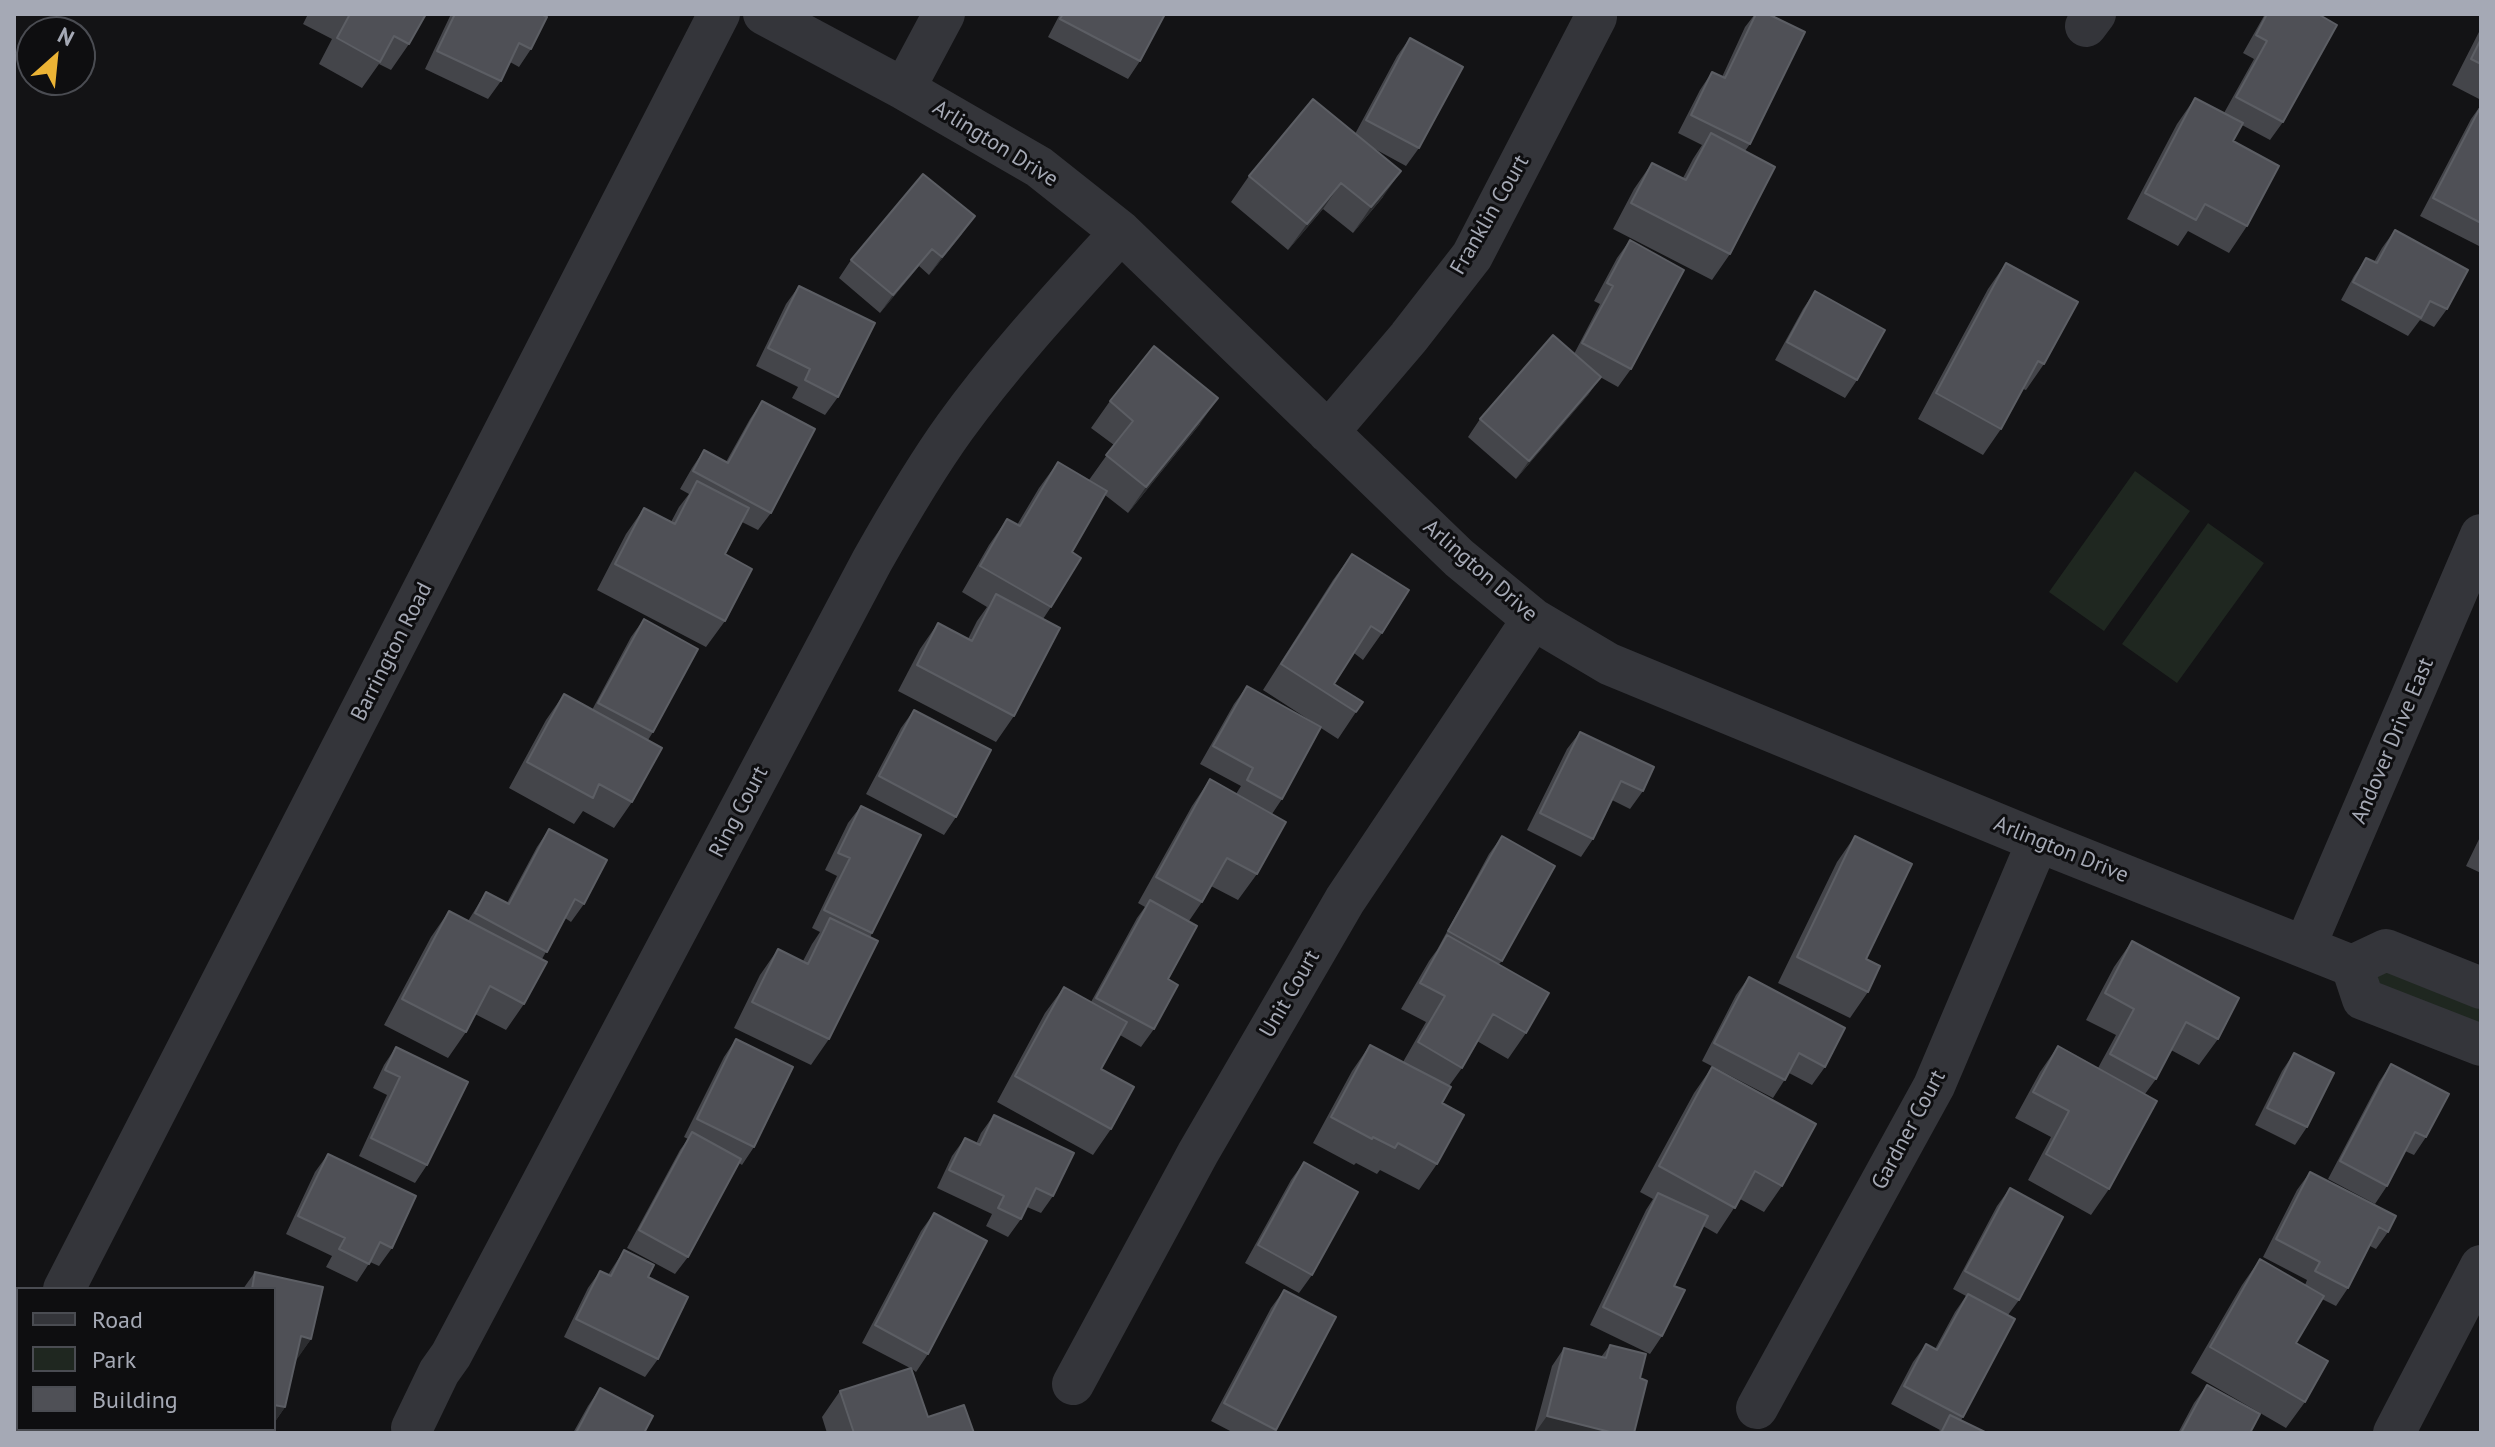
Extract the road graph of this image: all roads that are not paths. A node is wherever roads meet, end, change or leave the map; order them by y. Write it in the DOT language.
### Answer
graph roads {
  1 [pos="719,14"];
  2 [pos="764,14"];
  3 [pos="944,14"];
  4 [pos="1596,17"];
  5 [pos="904,89"];
  6 [pos="1121,232"];
  7 [pos="1328,432"];
  8 [pos="2481,535"];
  9 [pos="1533,619"];
  10 [pos="2038,841"];
  11 [pos="2305,946"];
  12 [pos="2352,966"];
  13 [pos="2481,988"];
  14 [pos="2481,1045"];
  15 [pos="2481,1266"];
  16 [pos="65,1287"];
  17 [pos="1073,1384"];
  18 [pos="1757,1408"];
  19 [pos="412,1428"];
  20 [pos="2394,1433"];
  1 -- 16 [label="street, Barrington Road"];
  2 -- 5 [label="street, Arlington Drive"];
  3 -- 5 [label="street"];
  4 -- 7 [label="street, Franklin Court"];
  5 -- 6 [label="street, Arlington Drive"];
  6 -- 7 [label="street, Arlington Drive"];
  6 -- 19 [label="street, Ring Court"];
  7 -- 9 [label="street, Arlington Drive"];
  8 -- 11 [label="street, Andover Drive East"];
  9 -- 10 [label="street, Arlington Drive"];
  9 -- 17 [label="street, Unit Court"];
  10 -- 11 [label="street, Arlington Drive"];
  10 -- 18 [label="street, Gardner Court"];
  11 -- 12 [label="street, Arlington Drive"];
  12 -- 13 [label="street"];
  12 -- 14 [label="street"];
  15 -- 20 [label="street"];
}
